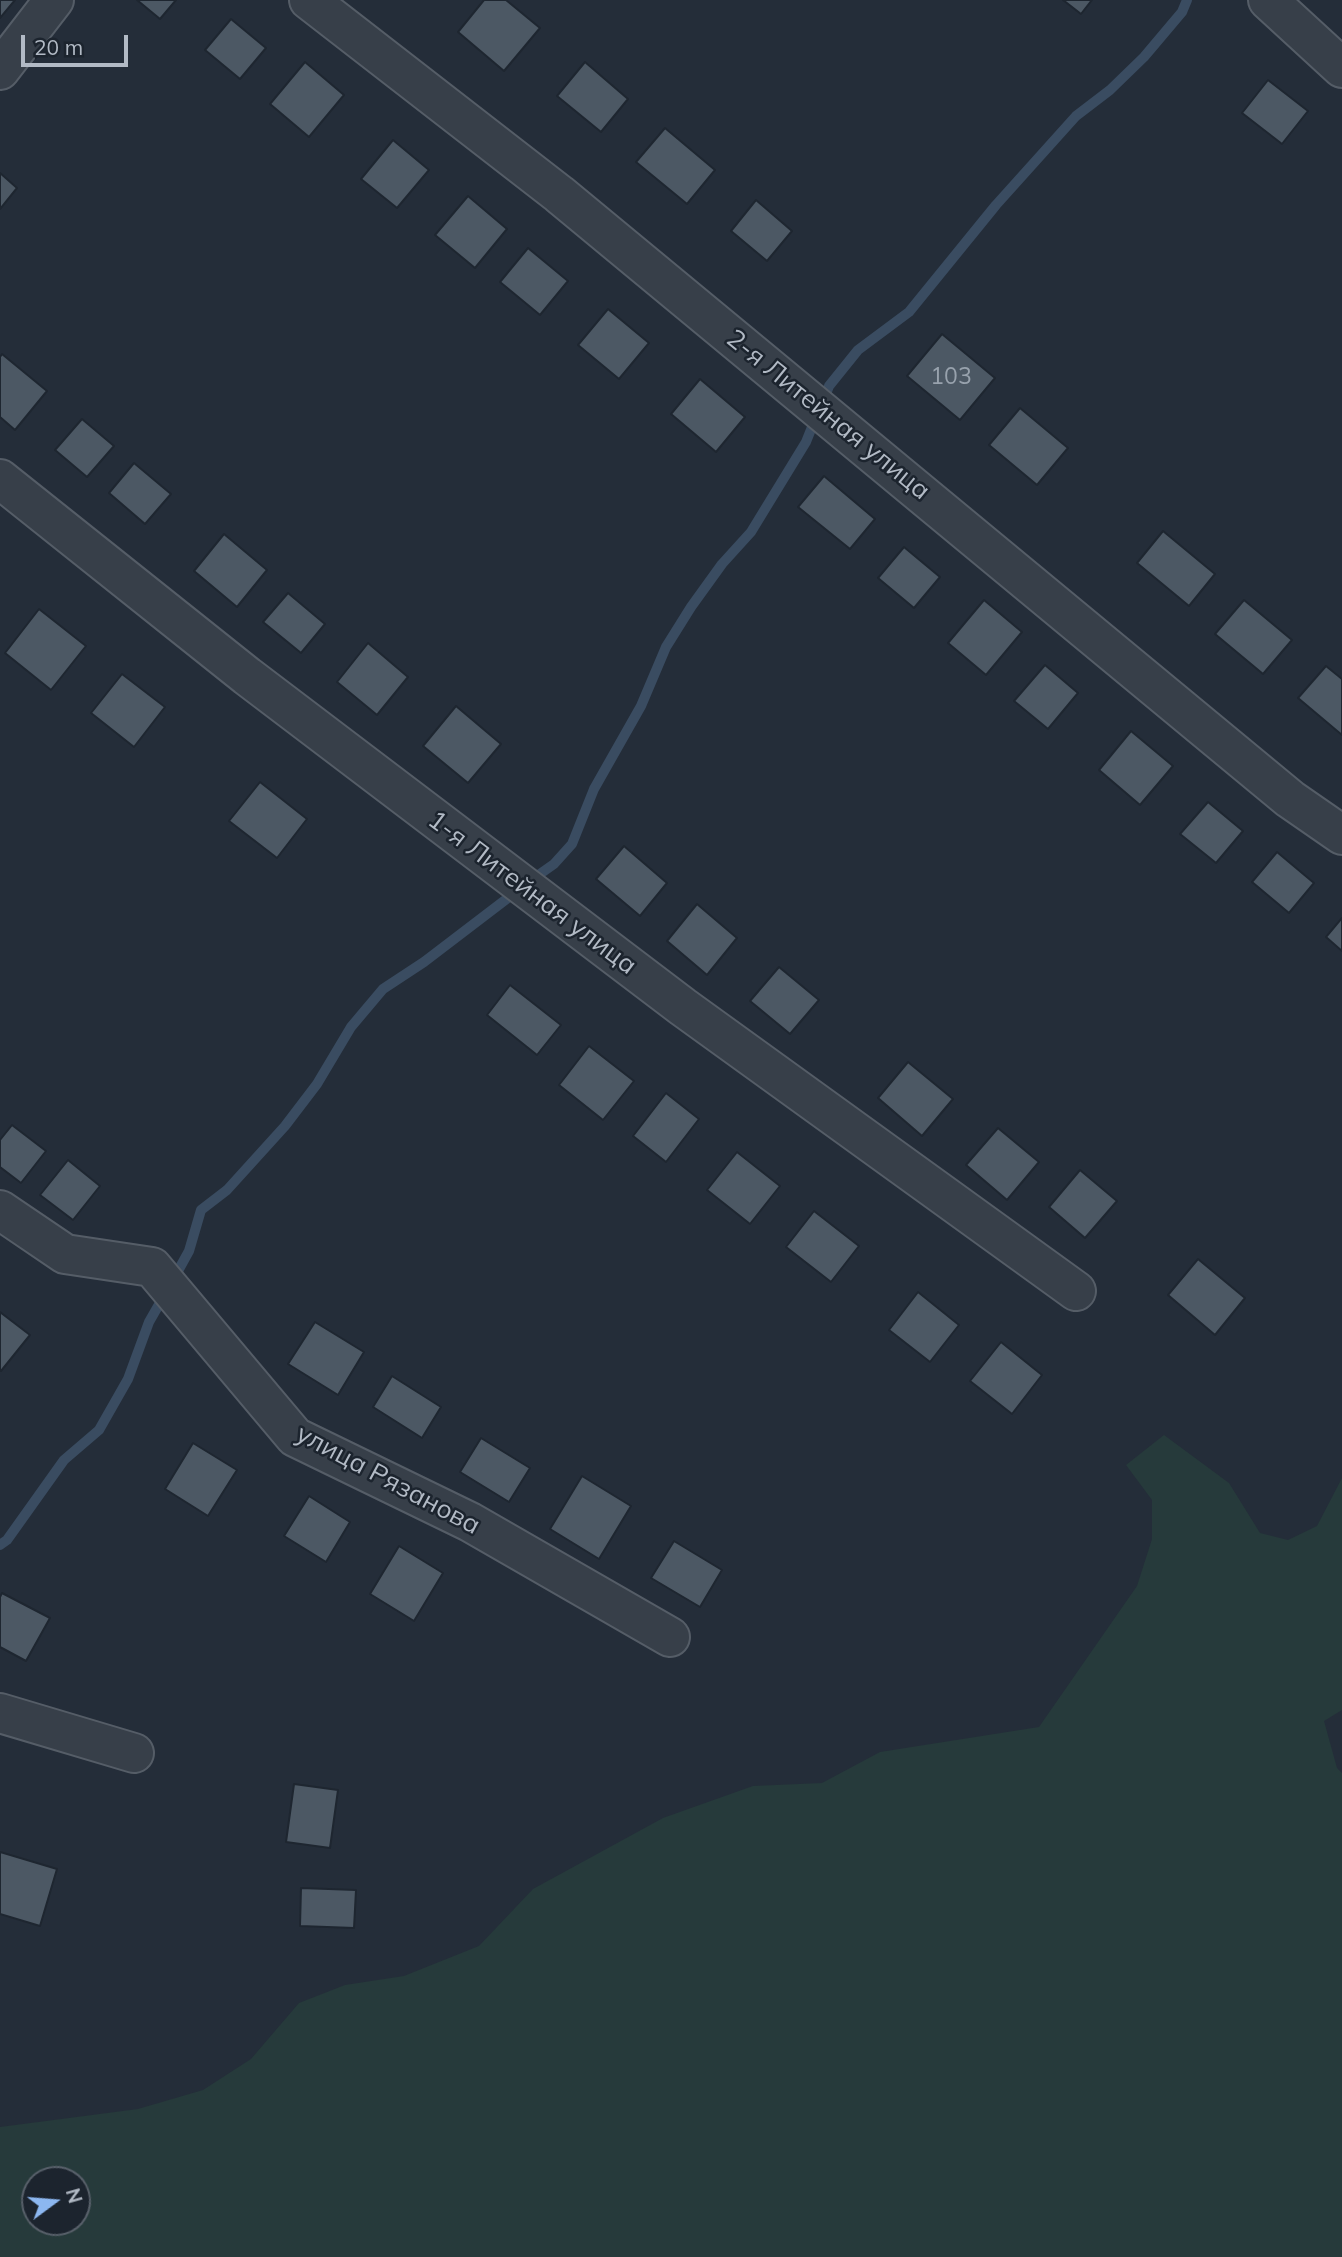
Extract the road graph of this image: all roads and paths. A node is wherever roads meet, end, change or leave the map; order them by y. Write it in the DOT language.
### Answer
graph roads {
  1 [pos="54,0"];
  2 [pos="309,0"];
  3 [pos="1268,0"];
  4 [pos="1342,68"];
  5 [pos="0,70"];
  6 [pos="0,479"];
  7 [pos="1342,835"];
  8 [pos="0,1210"];
  9 [pos="1076,1291"];
  10 [pos="670,1637"];
  11 [pos="0,1713"];
  12 [pos="134,1753"];
  1 -- 5 [label="street"];
  2 -- 7 [label="street, 2-я Литейная улица"];
  3 -- 4 [label="street"];
  6 -- 9 [label="street, 1-я Литейная улица"];
  8 -- 10 [label="street, улица Рязанова"];
  11 -- 12 [label="street"];
}
